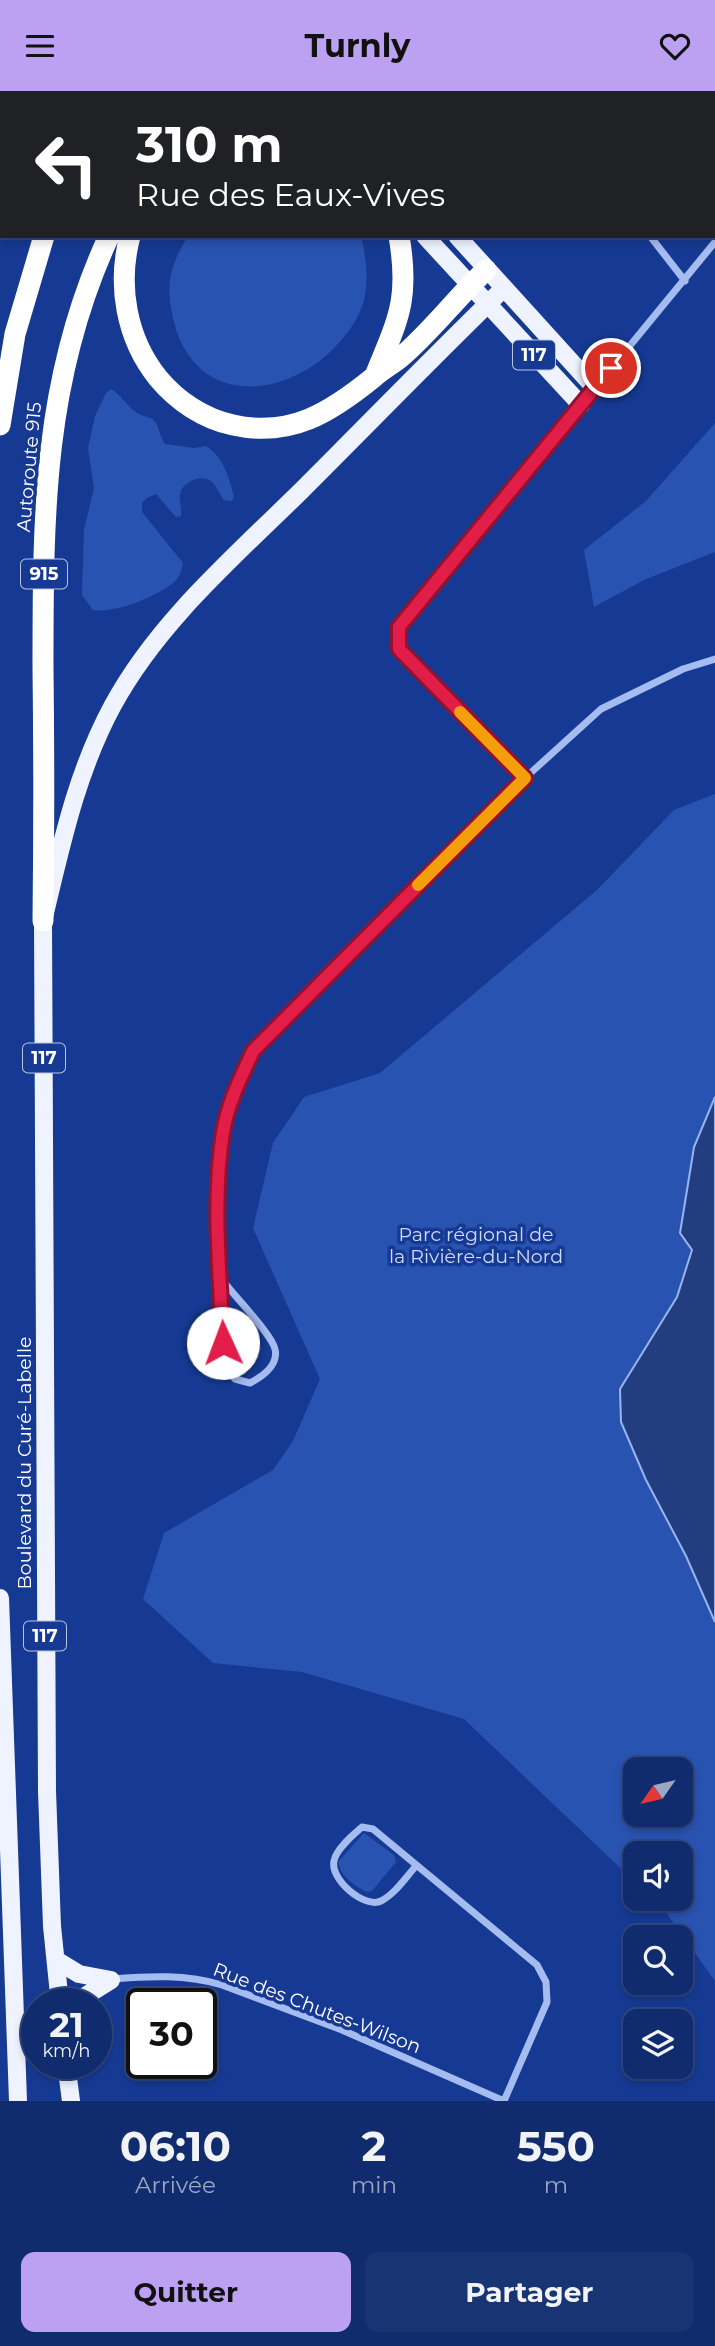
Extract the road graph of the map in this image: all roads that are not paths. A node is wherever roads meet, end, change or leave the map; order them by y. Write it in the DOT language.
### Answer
graph roads {
  1 [pos="43,238"];
  2 [pos="108,238"];
  3 [pos="130,238"];
  4 [pos="399,238"];
  5 [pos="427,238"];
  6 [pos="459,238"];
  7 [pos="652,238"];
  8 [pos="715,242"];
  9 [pos="486,270"];
  10 [pos="685,281"];
  11 [pos="470,285"];
  12 [pos="503,289"];
  13 [pos="487,305"];
  14 [pos="374,376"];
  15 [pos="595,387"];
  16 [pos="581,405"];
  17 [pos="0,425"];
  18 [pos="715,659"];
  19 [pos="525,778"];
  20 [pos="43,921"];
  21 [pos="221,1278"];
  22 [pos="0,1598"];
  23 [pos="416,1866"];
  24 [pos="56,1960"];
  25 [pos="111,1980"];
  26 [pos="59,1988"];
  27 [pos="98,1988"];
  28 [pos="68,2079"];
  29 [pos="18,2101"];
  30 [pos="71,2101"];
  31 [pos="504,2101"];
  1 -- 17 [label="highway, Autoroute 915"];
  2 -- 20 [label="highway, Autoroute 915 / 915"];
  3 -- 14 [label="highway"];
  4 -- 14 [label="highway"];
  5 -- 11 [label="main road"];
  6 -- 9 [label="main road, 117"];
  7 -- 10 [label="street"];
  8 -- 10 [label="street"];
  9 -- 11 [label="highway"];
  9 -- 12 [label="main road, 117"];
  10 -- 15 [label="street"];
  11 -- 13 [label="main road"];
  11 -- 14 [label="highway"];
  12 -- 13 [label="main road, Boulevard du Curé-Labelle"];
  12 -- 15 [label="main road, 117"];
  13 -- 16 [label="main road, 117"];
  13 -- 20 [label="main road, Boulevard du Curé-Labelle"];
  15 -- 16 [label="street"];
  16 -- 19 [label="street"];
  18 -- 19 [label="street"];
  19 -- 21 [label="street"];
  20 -- 24 [label="main road, Boulevard du Curé-Labelle / 117"];
  21 -- 21 [label="street"];
  22 -- 29 [label="main road, Boulevard du Curé-Labelle / 117"];
  23 -- 23 [label="street"];
  23 -- 31 [label="street"];
  24 -- 25 [label="main road"];
  24 -- 26 [label="main road, Boulevard du Curé-Labelle / 117"];
  25 -- 27 [label="main road"];
  25 -- 31 [label="street, Rue des Chutes-Wilson"];
  28 -- 30 [label="main road"];
}
